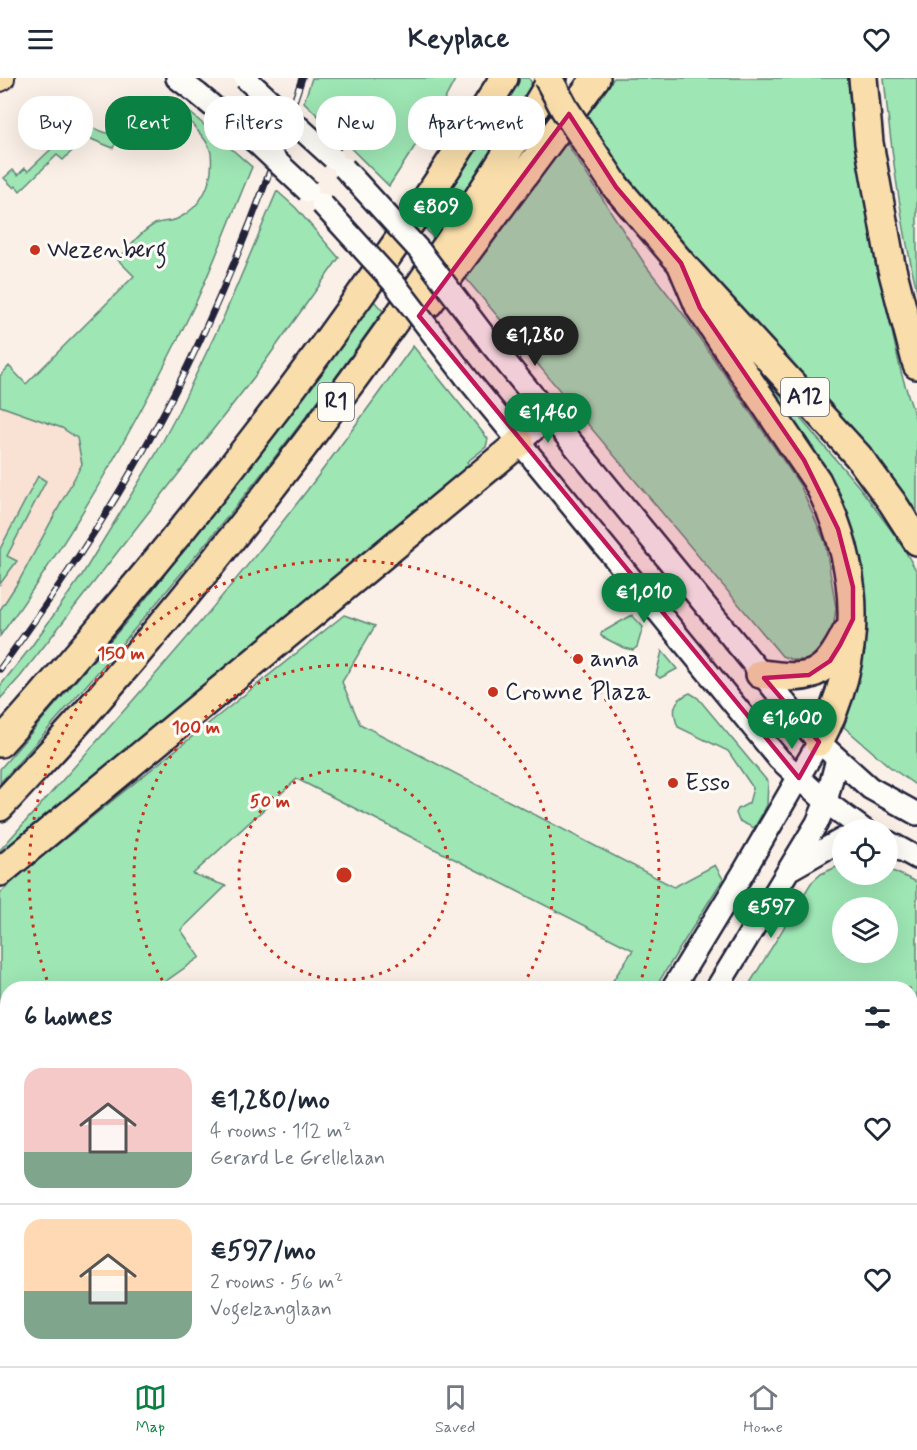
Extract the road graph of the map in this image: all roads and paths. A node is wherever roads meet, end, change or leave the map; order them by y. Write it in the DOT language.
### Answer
graph roads {
  1 [pos="177,78"];
  2 [pos="245,78"];
  3 [pos="504,78"];
  4 [pos="550,78"];
  5 [pos="596,78"];
  6 [pos="863,78"];
  7 [pos="681,263"];
  8 [pos="917,365"];
  9 [pos="550,416"];
  10 [pos="520,442"];
  11 [pos="917,541"];
  12 [pos="853,619"];
  13 [pos="760,674"];
  14 [pos="93,705"];
  15 [pos="0,743"];
  16 [pos="828,750"];
  17 [pos="799,778"];
  18 [pos="826,802"];
  19 [pos="0,807"];
  20 [pos="917,814"];
  21 [pos="849,819"];
  22 [pos="832,845"];
  23 [pos="898,848"];
  24 [pos="917,858"];
  25 [pos="791,868"];
  26 [pos="0,872"];
  27 [pos="677,981"];
  28 [pos="721,981"];
  1 -- 10 [label="street, bridge"];
  2 -- 9 [label="street, bridge"];
  3 -- 15 [label="highway, R1"];
  4 -- 7 [label="highway, A12, bridge"];
  4 -- 14 [label="highway, R1"];
  5 -- 14 [label="highway"];
  6 -- 8 [label="highway"];
  7 -- 11 [label="highway, A12"];
  7 -- 12 [label="highway"];
  9 -- 10 [label="street"];
  9 -- 13 [label="street"];
  10 -- 17 [label="street"];
  10 -- 26 [label="highway"];
  12 -- 13 [label="highway"];
  12 -- 16 [label="highway"];
  13 -- 16 [label="street"];
  14 -- 19 [label="highway, R1"];
  16 -- 17 [label="street"];
  16 -- 18 [label="street"];
  16 -- 20 [label="street"];
  17 -- 18 [label="street"];
  17 -- 27 [label="street"];
  18 -- 21 [label="street"];
  18 -- 25 [label="street"];
  22 -- 25 [label="street"];
  23 -- 24 [label="street"];
  25 -- 28 [label="street"];
}
